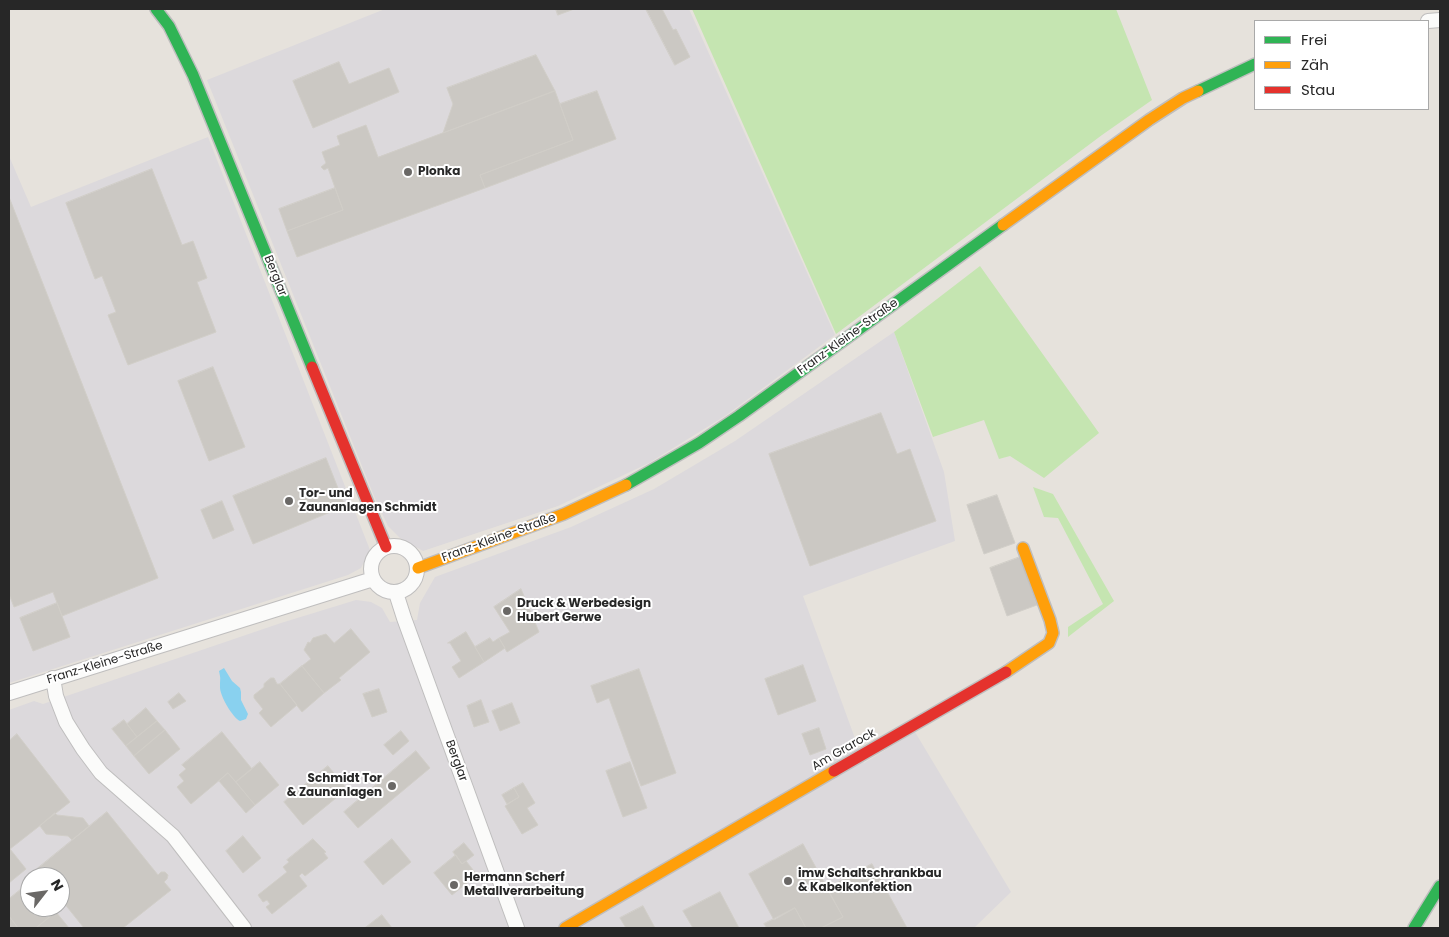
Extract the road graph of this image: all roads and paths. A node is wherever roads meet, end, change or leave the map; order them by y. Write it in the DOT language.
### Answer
graph roads {
  1 [pos="156,9"];
  2 [pos="1254,64"];
  3 [pos="386,547"];
  4 [pos="1023,548"];
  5 [pos="418,568"];
  6 [pos="373,579"];
  7 [pos="396,593"];
  8 [pos="53,678"];
  9 [pos="9,692"];
  10 [pos="1440,886"];
  11 [pos="244,928"];
  12 [pos="517,928"];
  13 [pos="565,928"];
  14 [pos="1414,928"];
  1 -- 3 [label="street, Berglar"];
  2 -- 5 [label="street, Franz-Kleine-Straße"];
  3 -- 5 [label="street"];
  3 -- 6 [label="street"];
  4 -- 13 [label="street, Am Grarock"];
  5 -- 7 [label="street"];
  6 -- 7 [label="street"];
  6 -- 8 [label="street, Franz-Kleine-Straße"];
  7 -- 12 [label="street, Berglar"];
  8 -- 9 [label="street, Franz-Kleine-Straße"];
  8 -- 11 [label="street"];
  10 -- 14 [label="street"];
}
